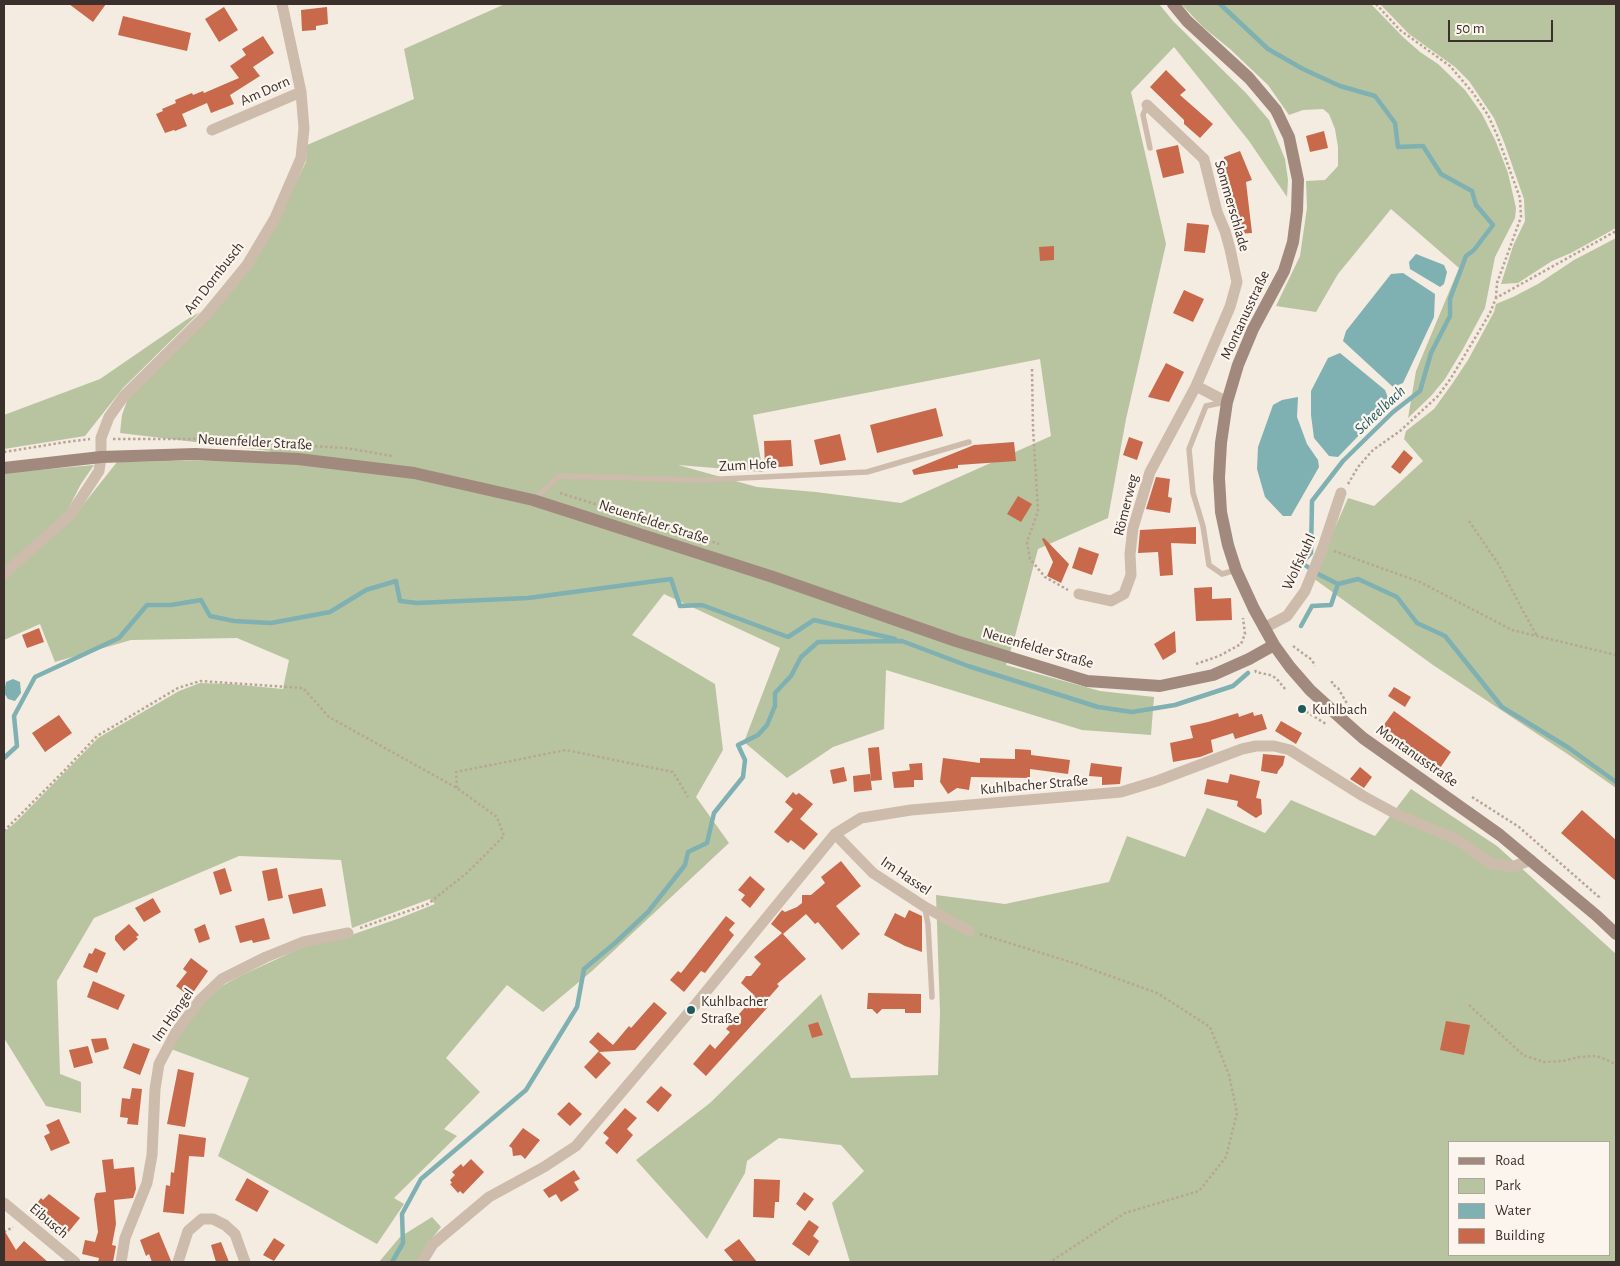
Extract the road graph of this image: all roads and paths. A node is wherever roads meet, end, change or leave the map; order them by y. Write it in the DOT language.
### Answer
graph roads {
  1 [pos="282,4"];
  2 [pos="1173,4"];
  3 [pos="1376,4"];
  4 [pos="301,92"];
  5 [pos="1147,104"];
  6 [pos="212,130"];
  7 [pos="1150,148"];
  8 [pos="1616,232"];
  9 [pos="1496,298"];
  10 [pos="1032,369"];
  11 [pos="1196,386"];
  12 [pos="1227,402"];
  13 [pos="101,438"];
  14 [pos="968,442"];
  15 [pos="4,452"];
  16 [pos="101,457"];
  17 [pos="4,468"];
  18 [pos="1341,494"];
  19 [pos="533,500"];
  20 [pos="1469,521"];
  21 [pos="1324,547"];
  22 [pos="1236,570"];
  23 [pos="4,574"];
  24 [pos="1079,594"];
  25 [pos="1264,628"];
  26 [pos="1538,637"];
  27 [pos="1290,642"];
  28 [pos="1274,645"];
  29 [pos="1616,655"];
  30 [pos="1249,659"];
  31 [pos="1315,666"];
  32 [pos="1286,690"];
  33 [pos="457,788"];
  34 [pos="688,797"];
  35 [pos="4,831"];
  36 [pos="835,834"];
  37 [pos="1531,860"];
  38 [pos="925,907"];
  39 [pos="970,931"];
  40 [pos="348,933"];
  41 [pos="1616,934"];
  42 [pos="932,997"];
  43 [pos="1469,1005"];
  44 [pos="1616,1064"];
  45 [pos="4,1203"];
  46 [pos="75,1262"];
  47 [pos="121,1262"];
  48 [pos="178,1262"];
  49 [pos="245,1262"];
  50 [pos="422,1262"];
  51 [pos="1050,1262"];
  1 -- 4 [label="street, Am Dorn"];
  2 -- 12 [label="main road, Montanusstraße"];
  3 -- 9 [label="path"];
  4 -- 6 [label="street, Am Dorn"];
  4 -- 13 [label="street, Am Dornbusch"];
  5 -- 7 [label="lane"];
  5 -- 11 [label="street, Sommerschlade"];
  8 -- 9 [label="path"];
  9 -- 18 [label="path"];
  10 -- 24 [label="path"];
  11 -- 12 [label="street"];
  11 -- 24 [label="street, Römerweg"];
  12 -- 22 [label="main road, Montanusstraße"];
  12 -- 22 [label="lane"];
  13 -- 15 [label="path"];
  13 -- 16 [label="street, Am Dornbusch"];
  14 -- 19 [label="lane, Zum Hofe"];
  16 -- 17 [label="main road, Neuenfelder Straße"];
  16 -- 19 [label="main road, Neuenfelder Straße"];
  16 -- 23 [label="street, Am Dornbusch"];
  18 -- 21 [label="street, Wolfskuhl"];
  19 -- 30 [label="main road, Neuenfelder Straße"];
  20 -- 26 [label="path"];
  21 -- 25 [label="street, Wolfskuhl"];
  21 -- 26 [label="path"];
  22 -- 25 [label="main road, Montanusstraße"];
  25 -- 28 [label="main road, Montanusstraße"];
  26 -- 29 [label="path"];
  27 -- 31 [label="path"];
  28 -- 30 [label="main road, Neuenfelder Straße"];
  28 -- 37 [label="main road, Montanusstraße"];
  30 -- 32 [label="path"];
  33 -- 34 [label="path"];
  33 -- 35 [label="path"];
  33 -- 40 [label="path"];
  36 -- 37 [label="street, Kuhlbacher Straße"];
  36 -- 38 [label="street, Im Hassel"];
  36 -- 50 [label="street, Kuhlbacher Straße"];
  37 -- 41 [label="main road, Montanusstraße"];
  38 -- 39 [label="street, Im Hassel"];
  38 -- 42 [label="lane"];
  39 -- 51 [label="path"];
  40 -- 47 [label="street, Im Höngel"];
  43 -- 44 [label="path"];
  45 -- 46 [label="street, Eibusch"];
  48 -- 49 [label="street"];
}
